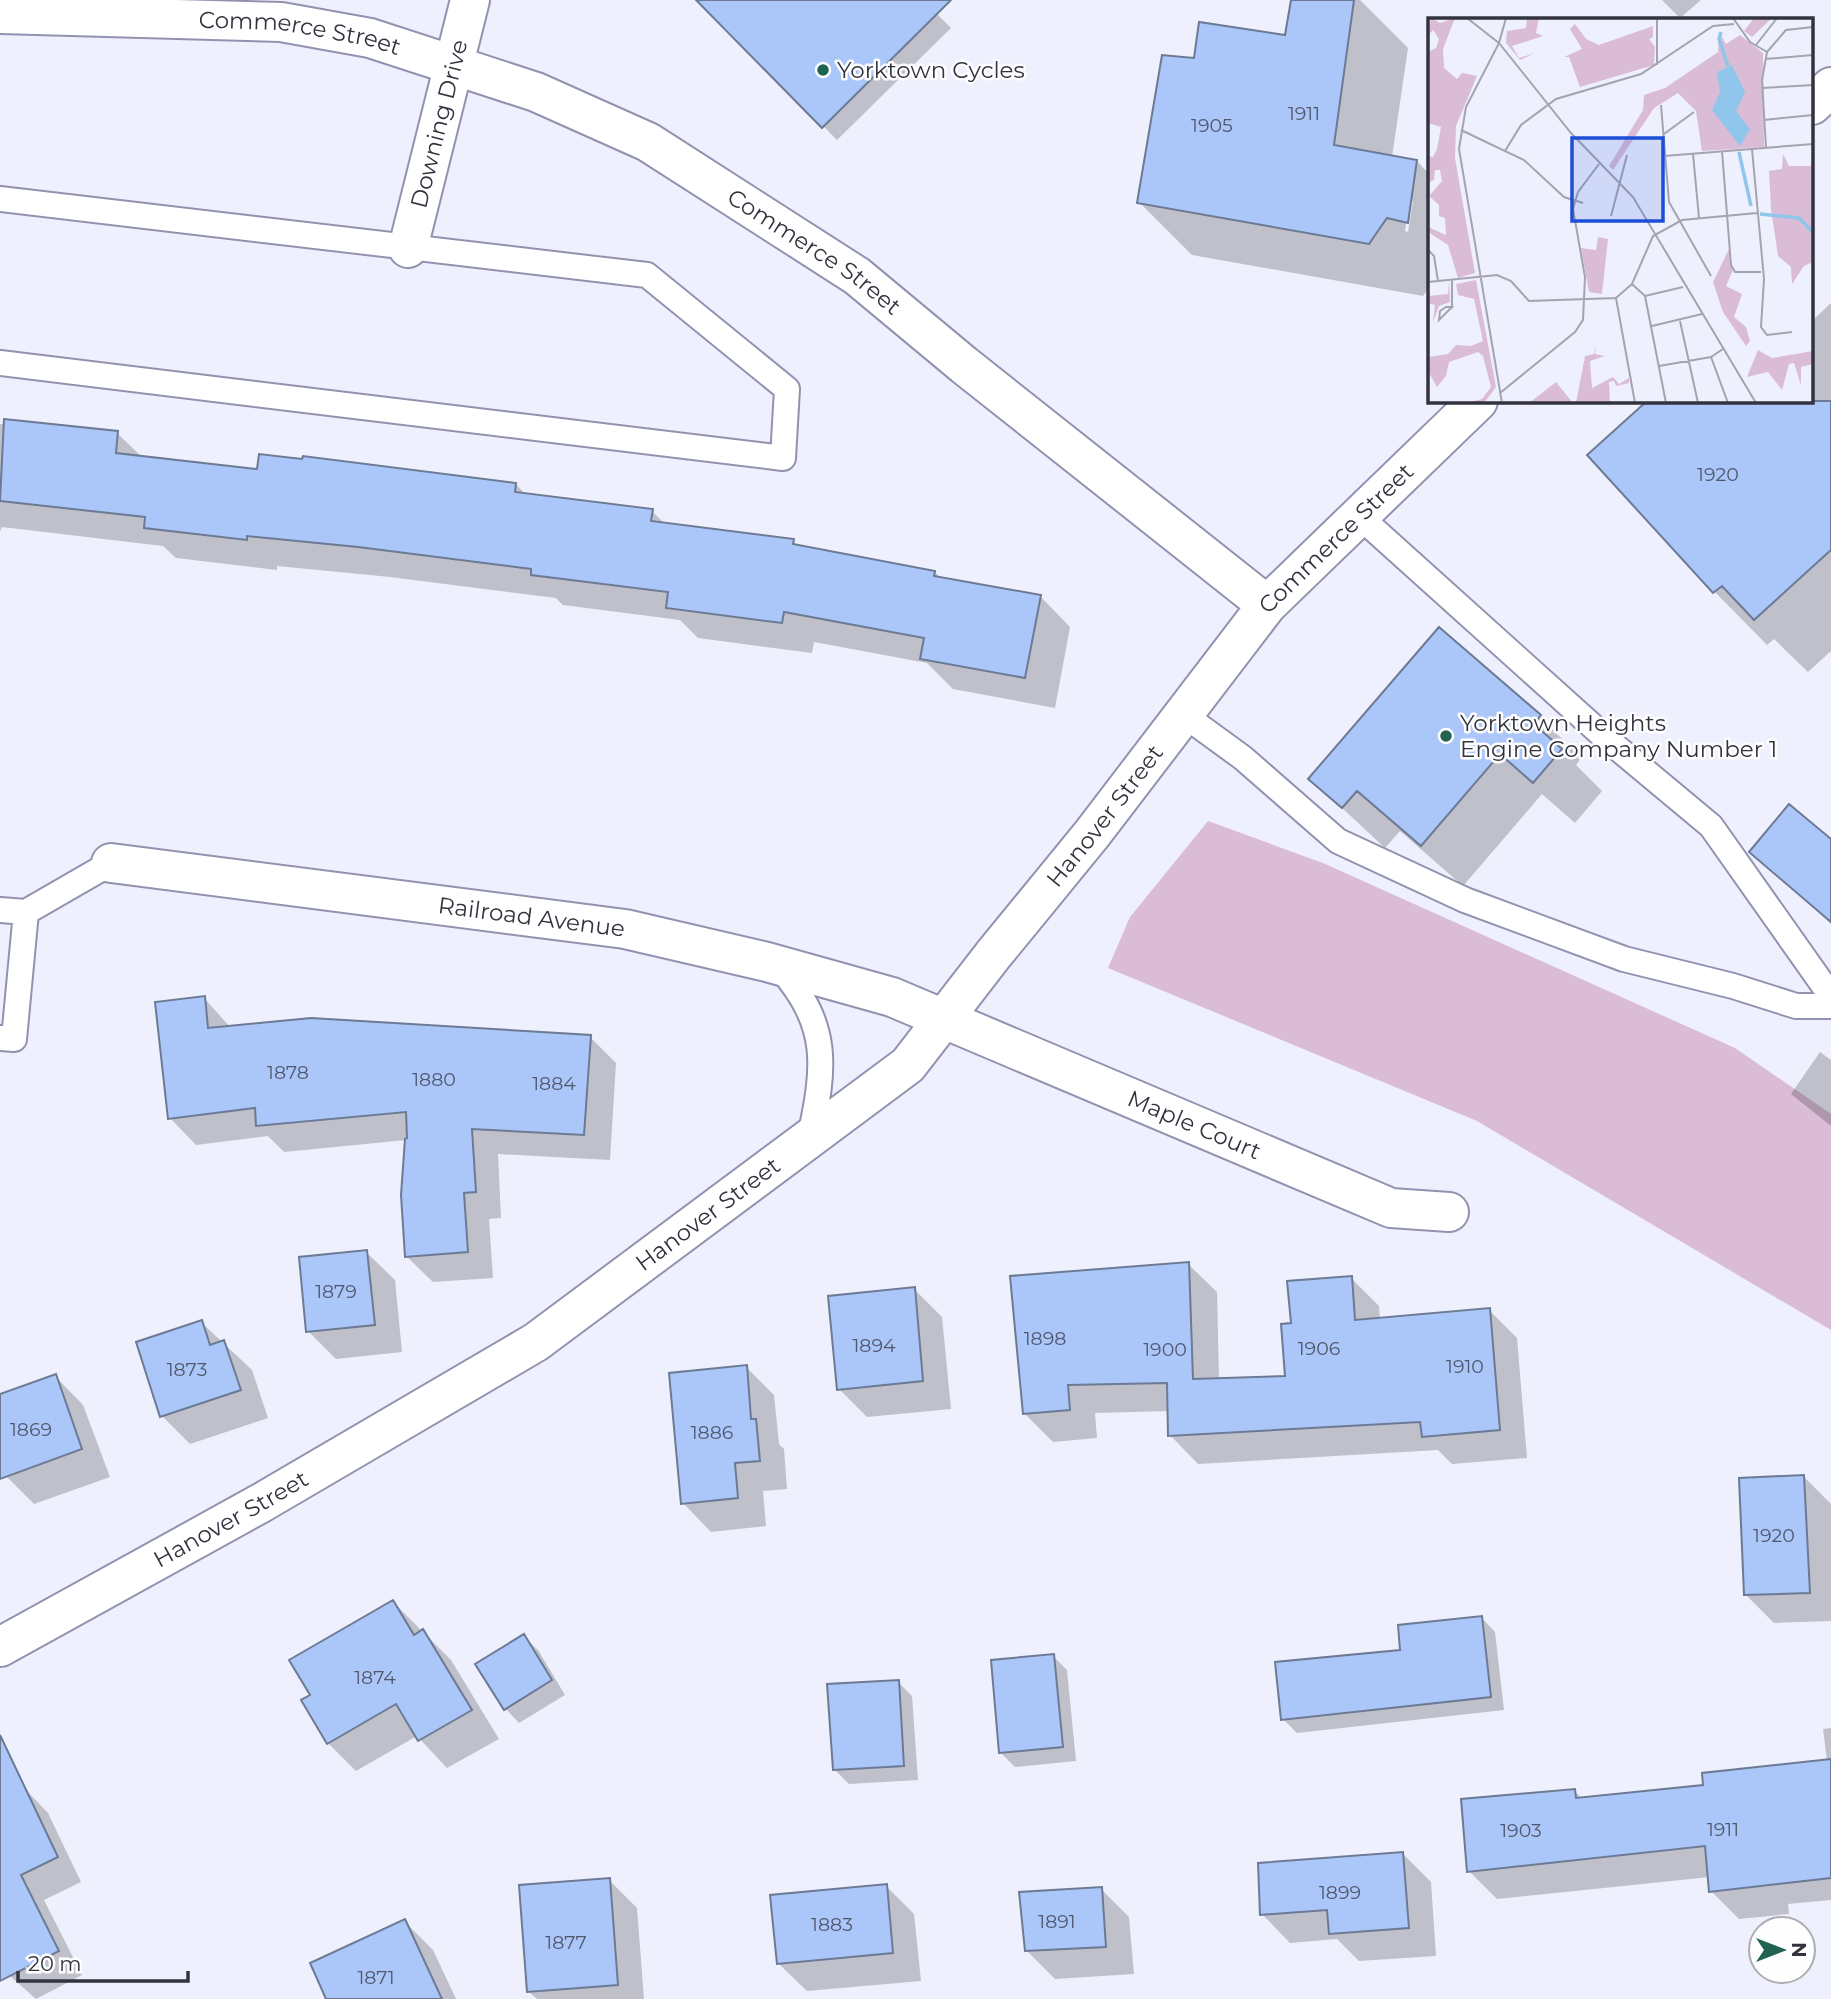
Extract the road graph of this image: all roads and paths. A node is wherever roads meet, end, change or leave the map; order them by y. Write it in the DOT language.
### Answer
graph roads {
  1 [pos="470,0"];
  2 [pos="0,15"];
  3 [pos="454,65"];
  4 [pos="1831,88"];
  5 [pos="1814,103"];
  6 [pos="0,199"];
  7 [pos="408,248"];
  8 [pos="0,363"];
  9 [pos="1477,402"];
  10 [pos="1358,515"];
  11 [pos="1267,605"];
  12 [pos="1184,715"];
  13 [pos="111,863"];
  14 [pos="0,910"];
  15 [pos="26,912"];
  16 [pos="778,965"];
  17 [pos="1831,996"];
  18 [pos="1831,1006"];
  19 [pos="943,1018"];
  20 [pos="0,1038"];
  21 [pos="810,1137"];
  22 [pos="1449,1212"];
  23 [pos="0,1647"];
  1 -- 3 [label="street, Downing Drive"];
  2 -- 3 [label="street, Commerce Street"];
  3 -- 7 [label="street, Downing Drive"];
  3 -- 11 [label="street, Commerce Street"];
  4 -- 5 [label="street"];
  6 -- 7 [label="lane"];
  7 -- 8 [label="lane"];
  9 -- 10 [label="street, Commerce Street"];
  10 -- 11 [label="street, Commerce Street"];
  10 -- 17 [label="lane"];
  11 -- 12 [label="street, Hanover Street"];
  12 -- 18 [label="lane"];
  12 -- 19 [label="street, Hanover Street"];
  13 -- 15 [label="lane"];
  13 -- 16 [label="street, Railroad Avenue"];
  14 -- 15 [label="lane"];
  15 -- 20 [label="lane"];
  16 -- 19 [label="street, Railroad Avenue"];
  16 -- 21 [label="lane"];
  19 -- 21 [label="street, Hanover Street"];
  19 -- 22 [label="street, Maple Court"];
  21 -- 23 [label="street, Hanover Street"];
}
